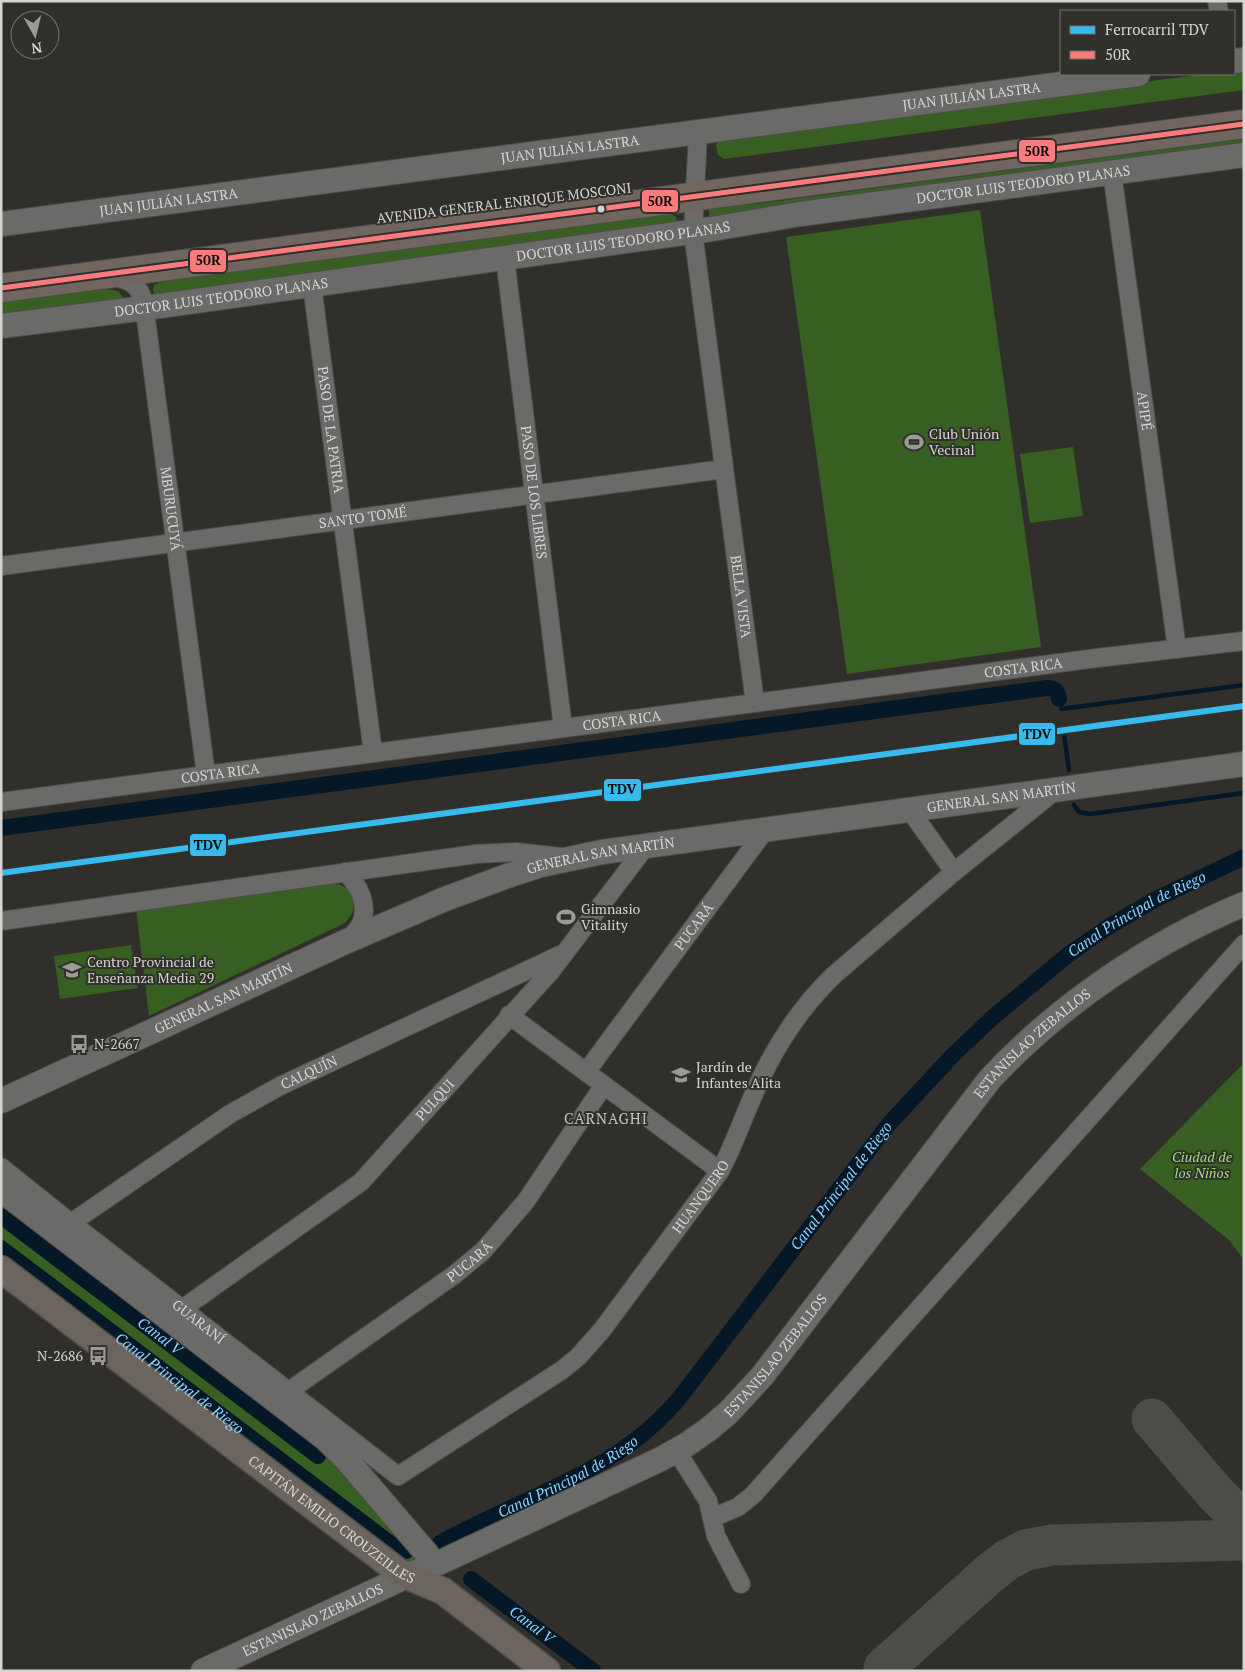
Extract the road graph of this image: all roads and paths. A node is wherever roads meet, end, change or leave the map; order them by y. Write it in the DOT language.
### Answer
graph roads {
  1 [pos="1130,75"];
  2 [pos="1244,105"];
  3 [pos="1244,124"];
  4 [pos="698,132"];
  5 [pos="1244,155"];
  6 [pos="1112,172"];
  7 [pos="695,187"];
  8 [pos="1,224"];
  9 [pos="693,232"];
  10 [pos="505,258"];
  11 [pos="1,269"];
  12 [pos="97,276"];
  13 [pos="312,285"];
  14 [pos="1,288"];
  15 [pos="145,308"];
  16 [pos="1,326"];
  17 [pos="724,469"];
  18 [pos="534,495"];
  19 [pos="343,520"];
  20 [pos="176,543"];
  21 [pos="1,566"];
  22 [pos="1244,641"];
  23 [pos="1177,650"];
  24 [pos="755,703"];
  25 [pos="563,728"];
  26 [pos="373,753"];
  27 [pos="1244,764"];
  28 [pos="206,775"];
  29 [pos="1056,789"];
  30 [pos="1,802"];
  31 [pos="909,810"];
  32 [pos="766,829"];
  33 [pos="646,846"];
  34 [pos="571,858"];
  35 [pos="346,872"];
  36 [pos="954,872"];
  37 [pos="1244,904"];
  38 [pos="1,921"];
  39 [pos="346,942"];
  40 [pos="1244,944"];
  41 [pos="566,953"];
  42 [pos="509,1015"];
  43 [pos="586,1072"];
  44 [pos="604,1086"];
  45 [pos="1,1101"];
  46 [pos="1,1167"];
  47 [pos="720,1171"];
  48 [pos="1,1190"];
  49 [pos="71,1223"];
  50 [pos="1,1270"];
  51 [pos="182,1309"];
  52 [pos="289,1391"];
  53 [pos="676,1450"];
  54 [pos="398,1476"];
  55 [pos="712,1518"];
  56 [pos="433,1565"];
  57 [pos="407,1576"];
  58 [pos="741,1584"];
  59 [pos="443,1591"];
  60 [pos="203,1671"];
  61 [pos="547,1671"];
  1 -- 4 [label="street, JUAN JULIÁN LASTRA"];
  2 -- 7 [label="highway, AVENIDA GENERAL ENRIQUE MOSCONI"];
  3 -- 7 [label="highway, AVENIDA GENERAL ENRIQUE MOSCONI"];
  4 -- 7 [label="street, BELLA VISTA"];
  4 -- 8 [label="street, JUAN JULIÁN LASTRA"];
  5 -- 6 [label="street, DOCTOR LUIS TEODORO PLANAS"];
  6 -- 9 [label="street, DOCTOR LUIS TEODORO PLANAS"];
  6 -- 23 [label="street, APIPÉ"];
  7 -- 9 [label="street, BELLA VISTA"];
  7 -- 11 [label="highway, AVENIDA GENERAL ENRIQUE MOSCONI"];
  7 -- 12 [label="highway, AVENIDA GENERAL ENRIQUE MOSCONI"];
  9 -- 10 [label="street, DOCTOR LUIS TEODORO PLANAS"];
  9 -- 17 [label="street, BELLA VISTA"];
  10 -- 13 [label="street, DOCTOR LUIS TEODORO PLANAS"];
  10 -- 18 [label="street, PASO DE LOS LIBRES"];
  12 -- 14 [label="highway, AVENIDA GENERAL ENRIQUE MOSCONI"];
  12 -- 15 [label="street, MBURUCUYÁ"];
  13 -- 15 [label="street, DOCTOR LUIS TEODORO PLANAS"];
  13 -- 19 [label="street, PASO DE LA PATRIA"];
  15 -- 16 [label="street, DOCTOR LUIS TEODORO PLANAS"];
  15 -- 20 [label="street, MBURUCUYÁ"];
  17 -- 18 [label="street, SANTO TOMÉ"];
  17 -- 24 [label="street, BELLA VISTA"];
  18 -- 19 [label="street, SANTO TOMÉ"];
  18 -- 25 [label="street, PASO DE LOS LIBRES"];
  19 -- 20 [label="street, SANTO TOMÉ"];
  19 -- 26 [label="street, PASO DE LA PATRIA"];
  20 -- 21 [label="street, SANTO TOMÉ"];
  20 -- 28 [label="street, MBURUCUYÁ"];
  22 -- 23 [label="street, COSTA RICA"];
  23 -- 24 [label="street, COSTA RICA"];
  24 -- 25 [label="street, COSTA RICA"];
  25 -- 26 [label="street, COSTA RICA"];
  26 -- 28 [label="street, COSTA RICA"];
  27 -- 29 [label="street, GENERAL SAN MARTÍN"];
  28 -- 30 [label="street, COSTA RICA"];
  29 -- 31 [label="street, GENERAL SAN MARTÍN"];
  29 -- 36 [label="street, HUANQUERO"];
  31 -- 32 [label="street, GENERAL SAN MARTÍN"];
  31 -- 36 [label="street"];
  32 -- 33 [label="street, GENERAL SAN MARTÍN"];
  32 -- 43 [label="street, PUCARÁ"];
  33 -- 34 [label="street, GENERAL SAN MARTÍN"];
  33 -- 41 [label="street, PULQUI"];
  34 -- 35 [label="street"];
  34 -- 39 [label="street, GENERAL SAN MARTÍN"];
  35 -- 38 [label="street"];
  35 -- 39 [label="street"];
  36 -- 47 [label="street, HUANQUERO"];
  37 -- 53 [label="street, ESTANISLAO ZEBALLOS"];
  39 -- 45 [label="street, GENERAL SAN MARTÍN"];
  40 -- 55 [label="street"];
  41 -- 42 [label="street, PULQUI"];
  41 -- 49 [label="street, CALQUÍN"];
  42 -- 43 [label="street"];
  42 -- 51 [label="street, PULQUI"];
  43 -- 44 [label="street"];
  44 -- 47 [label="street"];
  44 -- 52 [label="street, PUCARÁ"];
  46 -- 49 [label="street, GUARANÍ"];
  47 -- 54 [label="street, HUANQUERO"];
  48 -- 56 [label="street, CAPITÁN EMILIO CROUZEILLES"];
  49 -- 51 [label="street, GUARANÍ"];
  50 -- 57 [label="main road, CAPITÁN EMILIO CROUZEILLES"];
  51 -- 52 [label="street, GUARANÍ"];
  52 -- 54 [label="street, GUARANÍ"];
  53 -- 55 [label="street"];
  53 -- 56 [label="street, ESTANISLAO ZEBALLOS"];
  55 -- 58 [label="street"];
  56 -- 57 [label="street, ESTANISLAO ZEBALLOS"];
  56 -- 59 [label="main road"];
  57 -- 59 [label="main road, CAPITÁN EMILIO CROUZEILLES"];
  57 -- 60 [label="street, ESTANISLAO ZEBALLOS"];
  59 -- 61 [label="main road, CAPITÁN EMILIO CROUZEILLES"];
}
